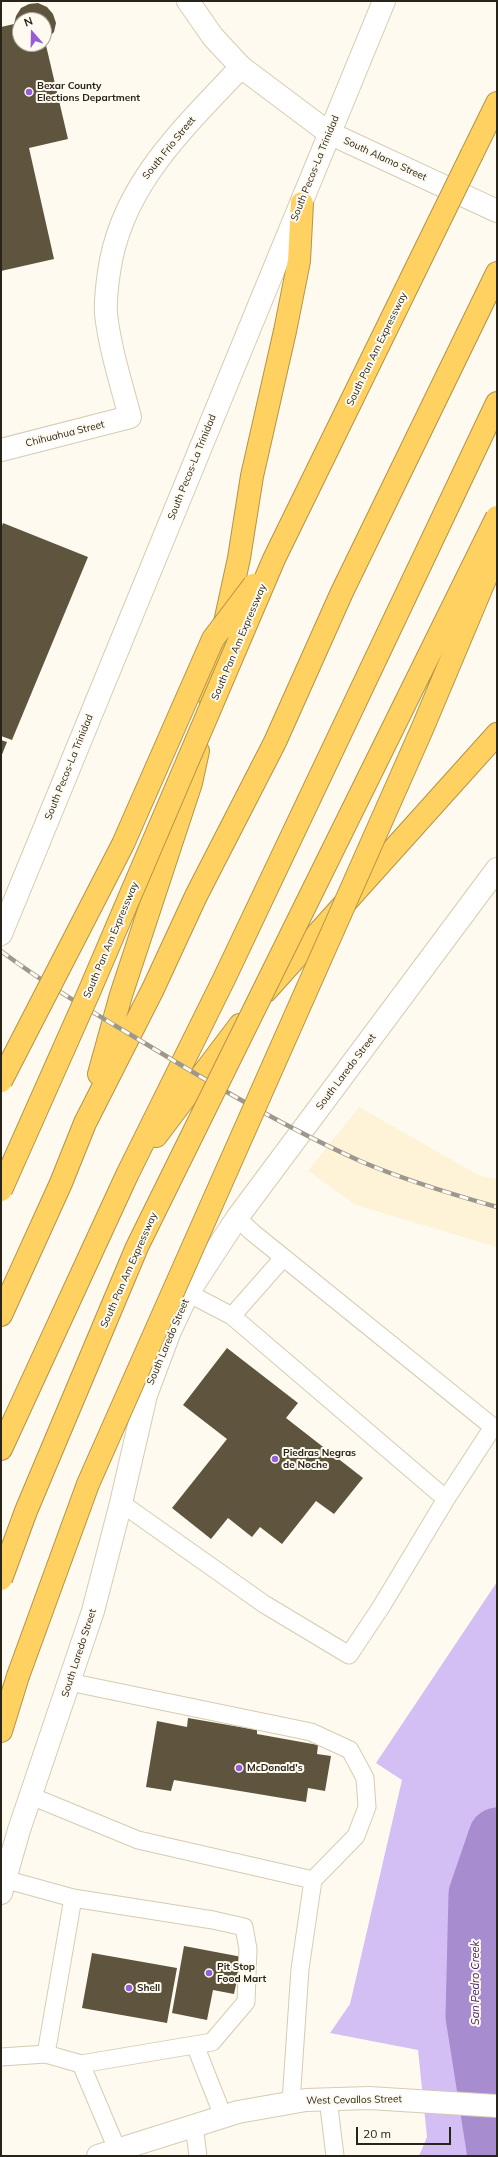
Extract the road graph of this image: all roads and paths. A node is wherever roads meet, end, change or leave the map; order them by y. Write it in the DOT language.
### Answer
graph roads {
  1 [pos="188,1"];
  2 [pos="384,1"];
  3 [pos="241,66"];
  4 [pos="497,103"];
  5 [pos="329,133"];
  6 [pos="302,203"];
  7 [pos="497,211"];
  8 [pos="497,273"];
  9 [pos="497,403"];
  10 [pos="130,417"];
  11 [pos="1,450"];
  12 [pos="497,517"];
  13 [pos="497,551"];
  14 [pos="274,559"];
  15 [pos="497,734"];
  16 [pos="497,869"];
  17 [pos="1,934"];
  18 [pos="1,1081"];
  19 [pos="85,1124"];
  20 [pos="127,1175"];
  21 [pos="1,1190"];
  22 [pos="237,1218"];
  23 [pos="283,1258"];
  24 [pos="188,1293"];
  25 [pos="1,1315"];
  26 [pos="232,1316"];
  27 [pos="1,1449"];
  28 [pos="446,1499"];
  29 [pos="121,1504"];
  30 [pos="1,1579"];
  31 [pos="69,1682"];
  32 [pos="1,1730"];
  33 [pos="31,1796"];
  34 [pos="314,1880"];
  35 [pos="3,1886"];
  36 [pos="73,1898"];
  37 [pos="195,2045"];
  38 [pos="46,2054"];
  39 [pos="1,2057"];
  40 [pos="81,2064"];
  41 [pos="328,2099"];
  42 [pos="291,2102"];
  43 [pos="497,2106"];
  44 [pos="223,2116"];
  45 [pos="194,2125"];
  46 [pos="108,2152"];
  47 [pos="198,2156"];
  48 [pos="334,2156"];
  1 -- 3 [label="main road"];
  2 -- 5 [label="main road, South Pecos-La Trinidad"];
  3 -- 5 [label="main road, South Alamo Street"];
  3 -- 10 [label="main road, South Frio Street"];
  4 -- 14 [label="highway, South Pan Am Expressway, bridge"];
  5 -- 6 [label="main road, South Pecos-La Trinidad"];
  5 -- 7 [label="main road, South Alamo Street"];
  6 -- 17 [label="main road, South Pecos-La Trinidad"];
  6 -- 19 [label="highway"];
  8 -- 19 [label="highway"];
  9 -- 20 [label="highway"];
  10 -- 11 [label="main road, Chihuahua Street"];
  12 -- 30 [label="highway, South Pan Am Expressway, bridge"];
  13 -- 32 [label="highway, bridge"];
  14 -- 18 [label="highway, bridge"];
  14 -- 21 [label="highway, South Pan Am Expressway, bridge"];
  15 -- 20 [label="highway"];
  16 -- 22 [label="main road, South Laredo Street"];
  19 -- 25 [label="highway"];
  20 -- 27 [label="highway"];
  22 -- 23 [label="lane"];
  22 -- 24 [label="main road, South Laredo Street"];
  23 -- 26 [label="lane"];
  23 -- 28 [label="lane"];
  24 -- 26 [label="lane"];
  24 -- 29 [label="main road, South Laredo Street"];
  26 -- 28 [label="lane"];
  28 -- 29 [label="lane"];
  29 -- 31 [label="main road, South Laredo Street"];
  31 -- 33 [label="main road, South Laredo Street"];
  31 -- 34 [label="lane"];
  33 -- 34 [label="lane"];
  33 -- 35 [label="main road, South Laredo Street"];
  34 -- 42 [label="lane"];
  35 -- 36 [label="lane"];
  36 -- 37 [label="lane"];
  36 -- 38 [label="lane"];
  37 -- 40 [label="lane"];
  37 -- 44 [label="lane"];
  38 -- 39 [label="lane"];
  38 -- 40 [label="lane"];
  40 -- 46 [label="lane"];
  41 -- 42 [label="main road, West Cevallos Street"];
  41 -- 43 [label="main road, West Cevallos Street"];
  41 -- 48 [label="lane"];
  42 -- 44 [label="main road, West Cevallos Street"];
  44 -- 45 [label="main road, West Cevallos Street"];
  45 -- 46 [label="main road, West Cevallos Street"];
  45 -- 47 [label="lane"];
}
